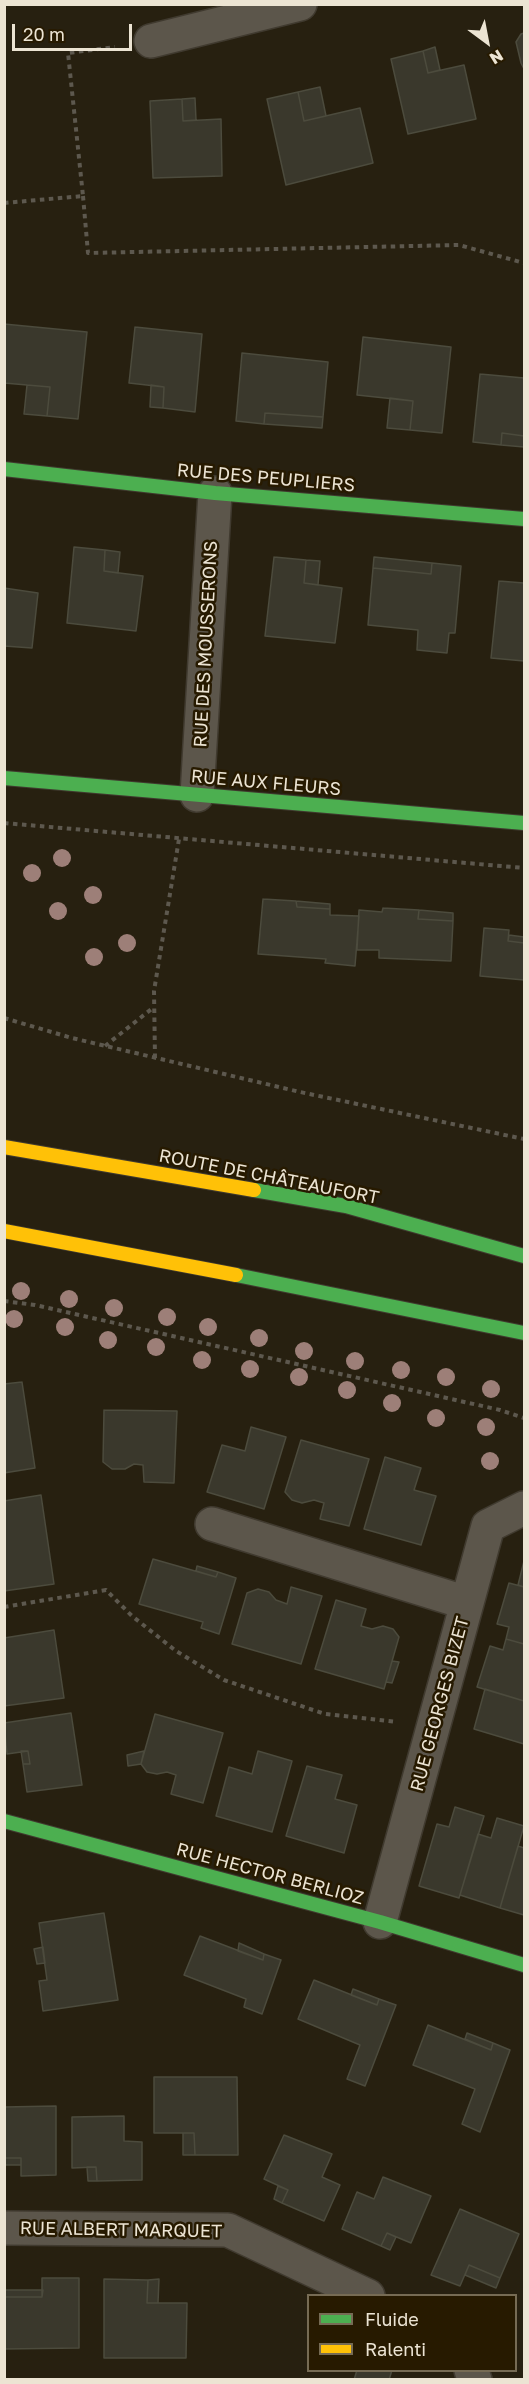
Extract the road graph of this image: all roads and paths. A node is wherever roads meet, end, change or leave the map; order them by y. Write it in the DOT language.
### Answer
graph roads {
  1 [pos="300,4"];
  2 [pos="151,41"];
  3 [pos="83,196"];
  4 [pos="4,203"];
  5 [pos="525,263"];
  6 [pos="4,469"];
  7 [pos="215,493"];
  8 [pos="525,519"];
  9 [pos="4,778"];
  10 [pos="197,795"];
  11 [pos="4,823"];
  12 [pos="525,823"];
  13 [pos="179,838"];
  14 [pos="525,867"];
  15 [pos="155,1007"];
  16 [pos="4,1018"];
  17 [pos="105,1046"];
  18 [pos="155,1058"];
  19 [pos="525,1138"];
  20 [pos="4,1147"];
  21 [pos="4,1231"];
  22 [pos="525,1256"];
  23 [pos="4,1301"];
  24 [pos="525,1334"];
  25 [pos="525,1418"];
  26 [pos="525,1508"];
  27 [pos="212,1524"];
  28 [pos="467,1603"];
  29 [pos="4,1607"];
  30 [pos="434,1726"];
  31 [pos="4,1821"];
  32 [pos="380,1922"];
  33 [pos="525,1965"];
  34 [pos="4,2228"];
  35 [pos="366,2294"];
  1 -- 2 [label="street"];
  2 -- 3 [label="path"];
  3 -- 4 [label="path"];
  3 -- 5 [label="path"];
  6 -- 7 [label="street, RUE DES PEUPLIERS"];
  7 -- 8 [label="street, RUE DES PEUPLIERS"];
  7 -- 10 [label="street, RUE DES MOUSSERONS"];
  9 -- 10 [label="street, RUE AUX FLEURS"];
  10 -- 12 [label="street, RUE AUX FLEURS"];
  11 -- 13 [label="path"];
  13 -- 14 [label="path"];
  13 -- 15 [label="path"];
  15 -- 17 [label="path"];
  15 -- 18 [label="path"];
  16 -- 17 [label="path"];
  17 -- 18 [label="path"];
  18 -- 19 [label="path"];
  20 -- 22 [label="street, ROUTE DE CHÂTEAUFORT"];
  21 -- 24 [label="street"];
  23 -- 25 [label="path"];
  26 -- 28 [label="street, RUE GEORGES BIZET"];
  27 -- 28 [label="street"];
  28 -- 30 [label="street, RUE GEORGES BIZET"];
  29 -- 30 [label="path"];
  30 -- 32 [label="street, RUE GEORGES BIZET"];
  31 -- 32 [label="street, RUE HECTOR BERLIOZ"];
  32 -- 33 [label="street, RUE HECTOR BERLIOZ"];
  34 -- 35 [label="street, RUE ALBERT MARQUET"];
}
